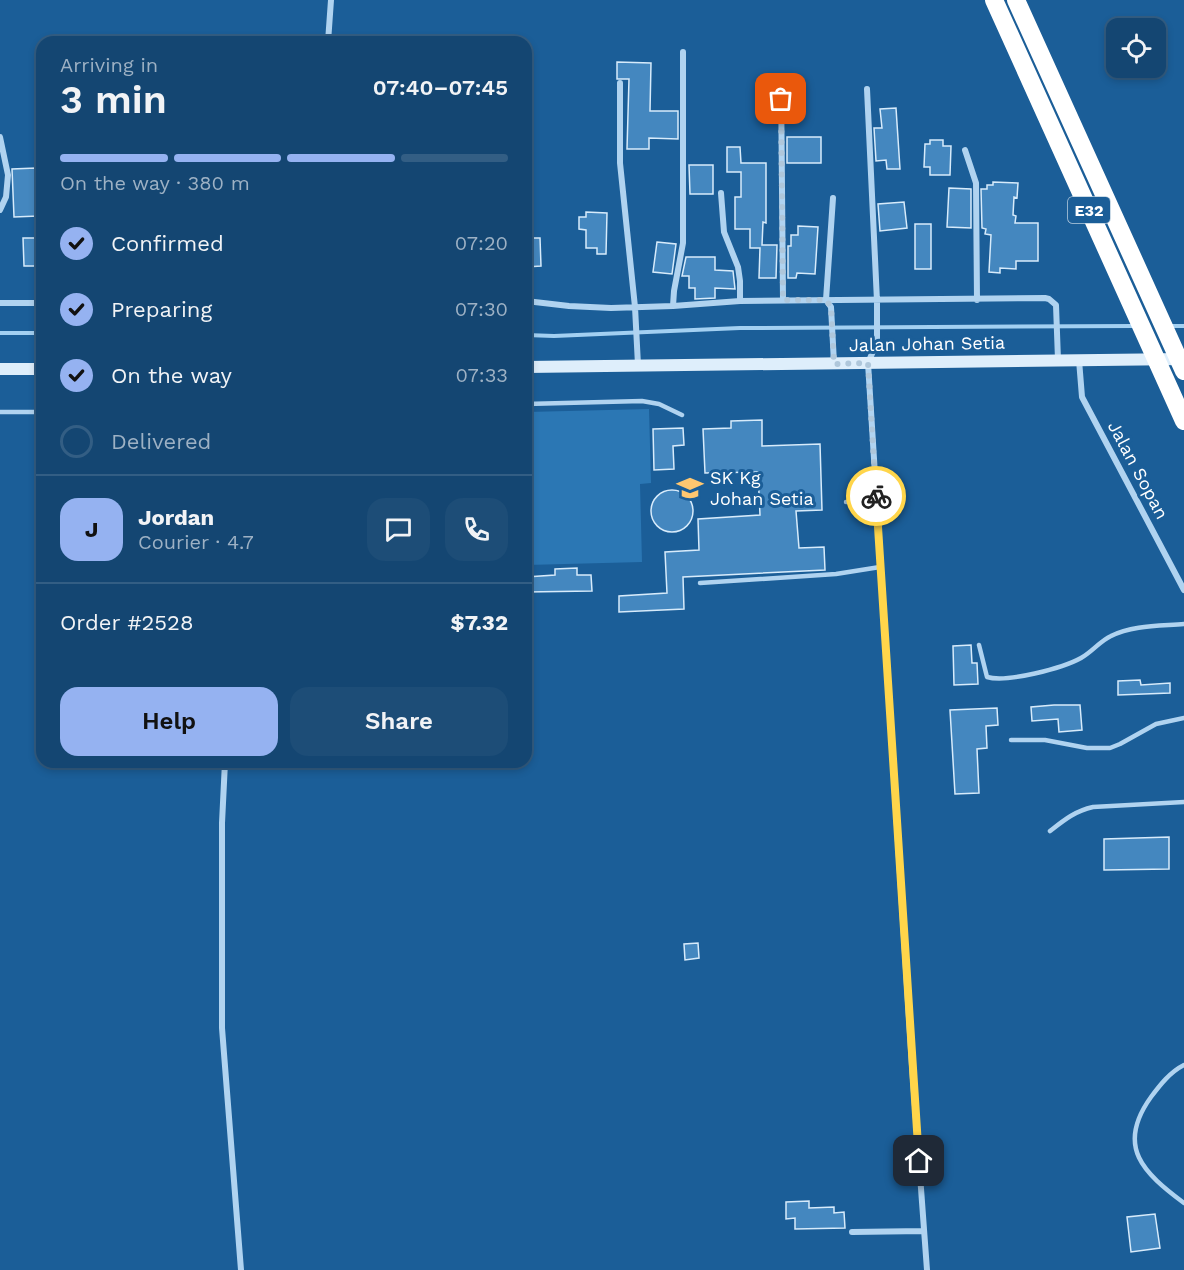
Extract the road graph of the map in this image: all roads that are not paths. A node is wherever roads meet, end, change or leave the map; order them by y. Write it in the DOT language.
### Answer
graph roads {
  1 [pos="331,0"];
  2 [pos="994,0"];
  3 [pos="1016,0"];
  4 [pos="328,36"];
  5 [pos="683,52"];
  6 [pos="781,77"];
  7 [pos="620,83"];
  8 [pos="867,89"];
  9 [pos="0,137"];
  10 [pos="965,150"];
  11 [pos="721,193"];
  12 [pos="833,198"];
  13 [pos="0,210"];
  14 [pos="783,300"];
  15 [pos="826,300"];
  16 [pos="977,300"];
  17 [pos="740,301"];
  18 [pos="532,302"];
  19 [pos="0,303"];
  20 [pos="36,303"];
  21 [pos="877,304"];
  22 [pos="673,306"];
  23 [pos="635,311"];
  24 [pos="1184,359"];
  25 [pos="1059,360"];
  26 [pos="1079,360"];
  27 [pos="868,363"];
  28 [pos="834,364"];
  29 [pos="638,366"];
  30 [pos="532,367"];
  31 [pos="0,369"];
  32 [pos="36,369"];
  33 [pos="1184,371"];
  34 [pos="532,404"];
  35 [pos="0,412"];
  36 [pos="36,412"];
  37 [pos="682,415"];
  38 [pos="1184,421"];
  39 [pos="876,501"];
  40 [pos="846,502"];
  41 [pos="880,567"];
  42 [pos="700,583"];
  43 [pos="1184,590"];
  44 [pos="1184,624"];
  45 [pos="979,645"];
  46 [pos="1184,718"];
  47 [pos="1011,740"];
  48 [pos="225,768"];
  49 [pos="1184,802"];
  50 [pos="1050,831"];
  51 [pos="1184,1065"];
  52 [pos="1184,1203"];
  53 [pos="852,1232"];
  54 [pos="924,1232"];
  55 [pos="242,1270"];
  56 [pos="927,1270"];
  1 -- 4 [label="street"];
  2 -- 38 [label="highway, E32, bridge"];
  3 -- 33 [label="highway, E32, bridge"];
  5 -- 22 [label="street"];
  6 -- 14 [label="street"];
  7 -- 23 [label="street"];
  8 -- 21 [label="street"];
  9 -- 13 [label="street"];
  10 -- 16 [label="street"];
  11 -- 17 [label="street"];
  12 -- 15 [label="street"];
  14 -- 15 [label="street"];
  14 -- 17 [label="street"];
  15 -- 21 [label="street"];
  15 -- 28 [label="street"];
  16 -- 21 [label="street"];
  16 -- 25 [label="street"];
  17 -- 22 [label="street"];
  18 -- 23 [label="street"];
  19 -- 20 [label="street"];
  21 -- 27 [label="street"];
  22 -- 23 [label="street"];
  23 -- 29 [label="street"];
  24 -- 26 [label="main road, Jalan Johan Setia"];
  25 -- 26 [label="main road, Jalan Johan Setia"];
  25 -- 27 [label="main road, Jalan Johan Setia"];
  26 -- 43 [label="street, Jalan Sopan"];
  27 -- 28 [label="main road, Jalan Johan Setia"];
  27 -- 39 [label="street"];
  28 -- 29 [label="main road, Jalan Johan Setia"];
  29 -- 30 [label="main road, Jalan Johan Setia"];
  31 -- 32 [label="main road"];
  34 -- 37 [label="lane"];
  35 -- 36 [label="lane"];
  39 -- 40 [label="lane"];
  39 -- 41 [label="street"];
  41 -- 42 [label="lane"];
  41 -- 54 [label="street"];
  44 -- 45 [label="lane"];
  46 -- 47 [label="lane"];
  48 -- 55 [label="street"];
  49 -- 50 [label="lane"];
  51 -- 52 [label="lane"];
  53 -- 54 [label="street"];
  54 -- 56 [label="street"];
}
